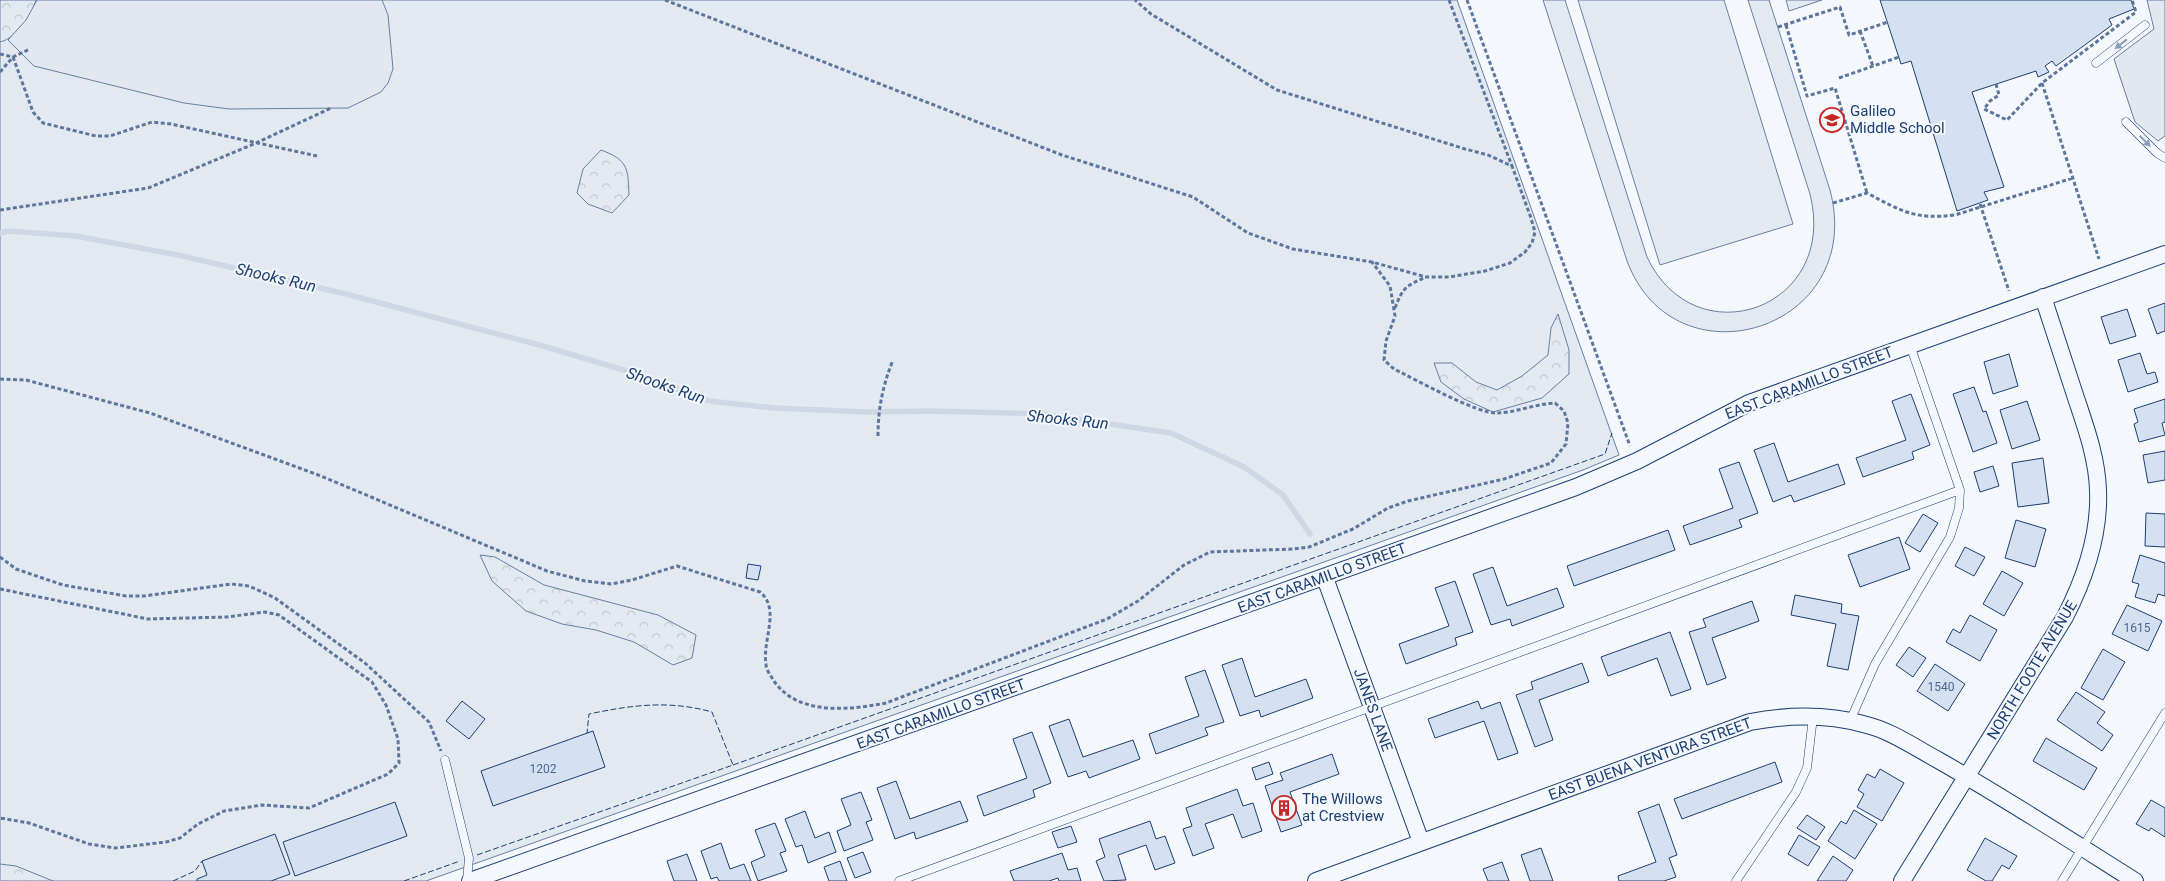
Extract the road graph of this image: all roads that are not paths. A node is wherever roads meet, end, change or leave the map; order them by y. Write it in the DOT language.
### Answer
graph roads {
  1 [pos="2145,26"];
  2 [pos="2096,63"];
  3 [pos="2126,122"];
  4 [pos="2165,158"];
  5 [pos="2165,254"];
  6 [pos="2043,297"];
  7 [pos="1910,345"];
  8 [pos="1960,490"];
  9 [pos="1325,578"];
  10 [pos="1372,708"];
  11 [pos="2165,713"];
  12 [pos="1813,717"];
  13 [pos="1850,721"];
  14 [pos="445,760"];
  15 [pos="1968,777"];
  16 [pos="1421,842"];
  17 [pos="2082,848"];
  18 [pos="468,881"];
  19 [pos="899,881"];
  20 [pos="1316,881"];
  21 [pos="1736,881"];
  22 [pos="1902,881"];
  23 [pos="2062,881"];
  24 [pos="2135,881"];
  1 -- 2 [label="lane, one-way"];
  3 -- 4 [label="lane, one-way"];
  5 -- 6 [label="street, EAST CARAMILLO STREET"];
  6 -- 7 [label="street, EAST CARAMILLO STREET"];
  6 -- 15 [label="street, NORTH FOOTE AVENUE"];
  7 -- 8 [label="lane"];
  7 -- 9 [label="street, EAST CARAMILLO STREET"];
  8 -- 10 [label="lane"];
  8 -- 13 [label="lane"];
  9 -- 10 [label="street, JANES LANE"];
  9 -- 18 [label="street, EAST CARAMILLO STREET"];
  10 -- 16 [label="street, JANES LANE"];
  10 -- 19 [label="lane"];
  11 -- 17 [label="lane"];
  12 -- 13 [label="street, EAST BUENA VENTURA STREET"];
  12 -- 16 [label="street, EAST BUENA VENTURA STREET"];
  12 -- 21 [label="lane"];
  13 -- 15 [label="street, EAST BUENA VENTURA STREET"];
  14 -- 18 [label="lane"];
  15 -- 17 [label="street, EAST BUENA VENTURA STREET"];
  15 -- 22 [label="street, NORTH FOOTE AVENUE"];
  16 -- 20 [label="street, EAST BUENA VENTURA STREET"];
  17 -- 23 [label="lane"];
  17 -- 24 [label="street, EAST BUENA VENTURA STREET"];
}
